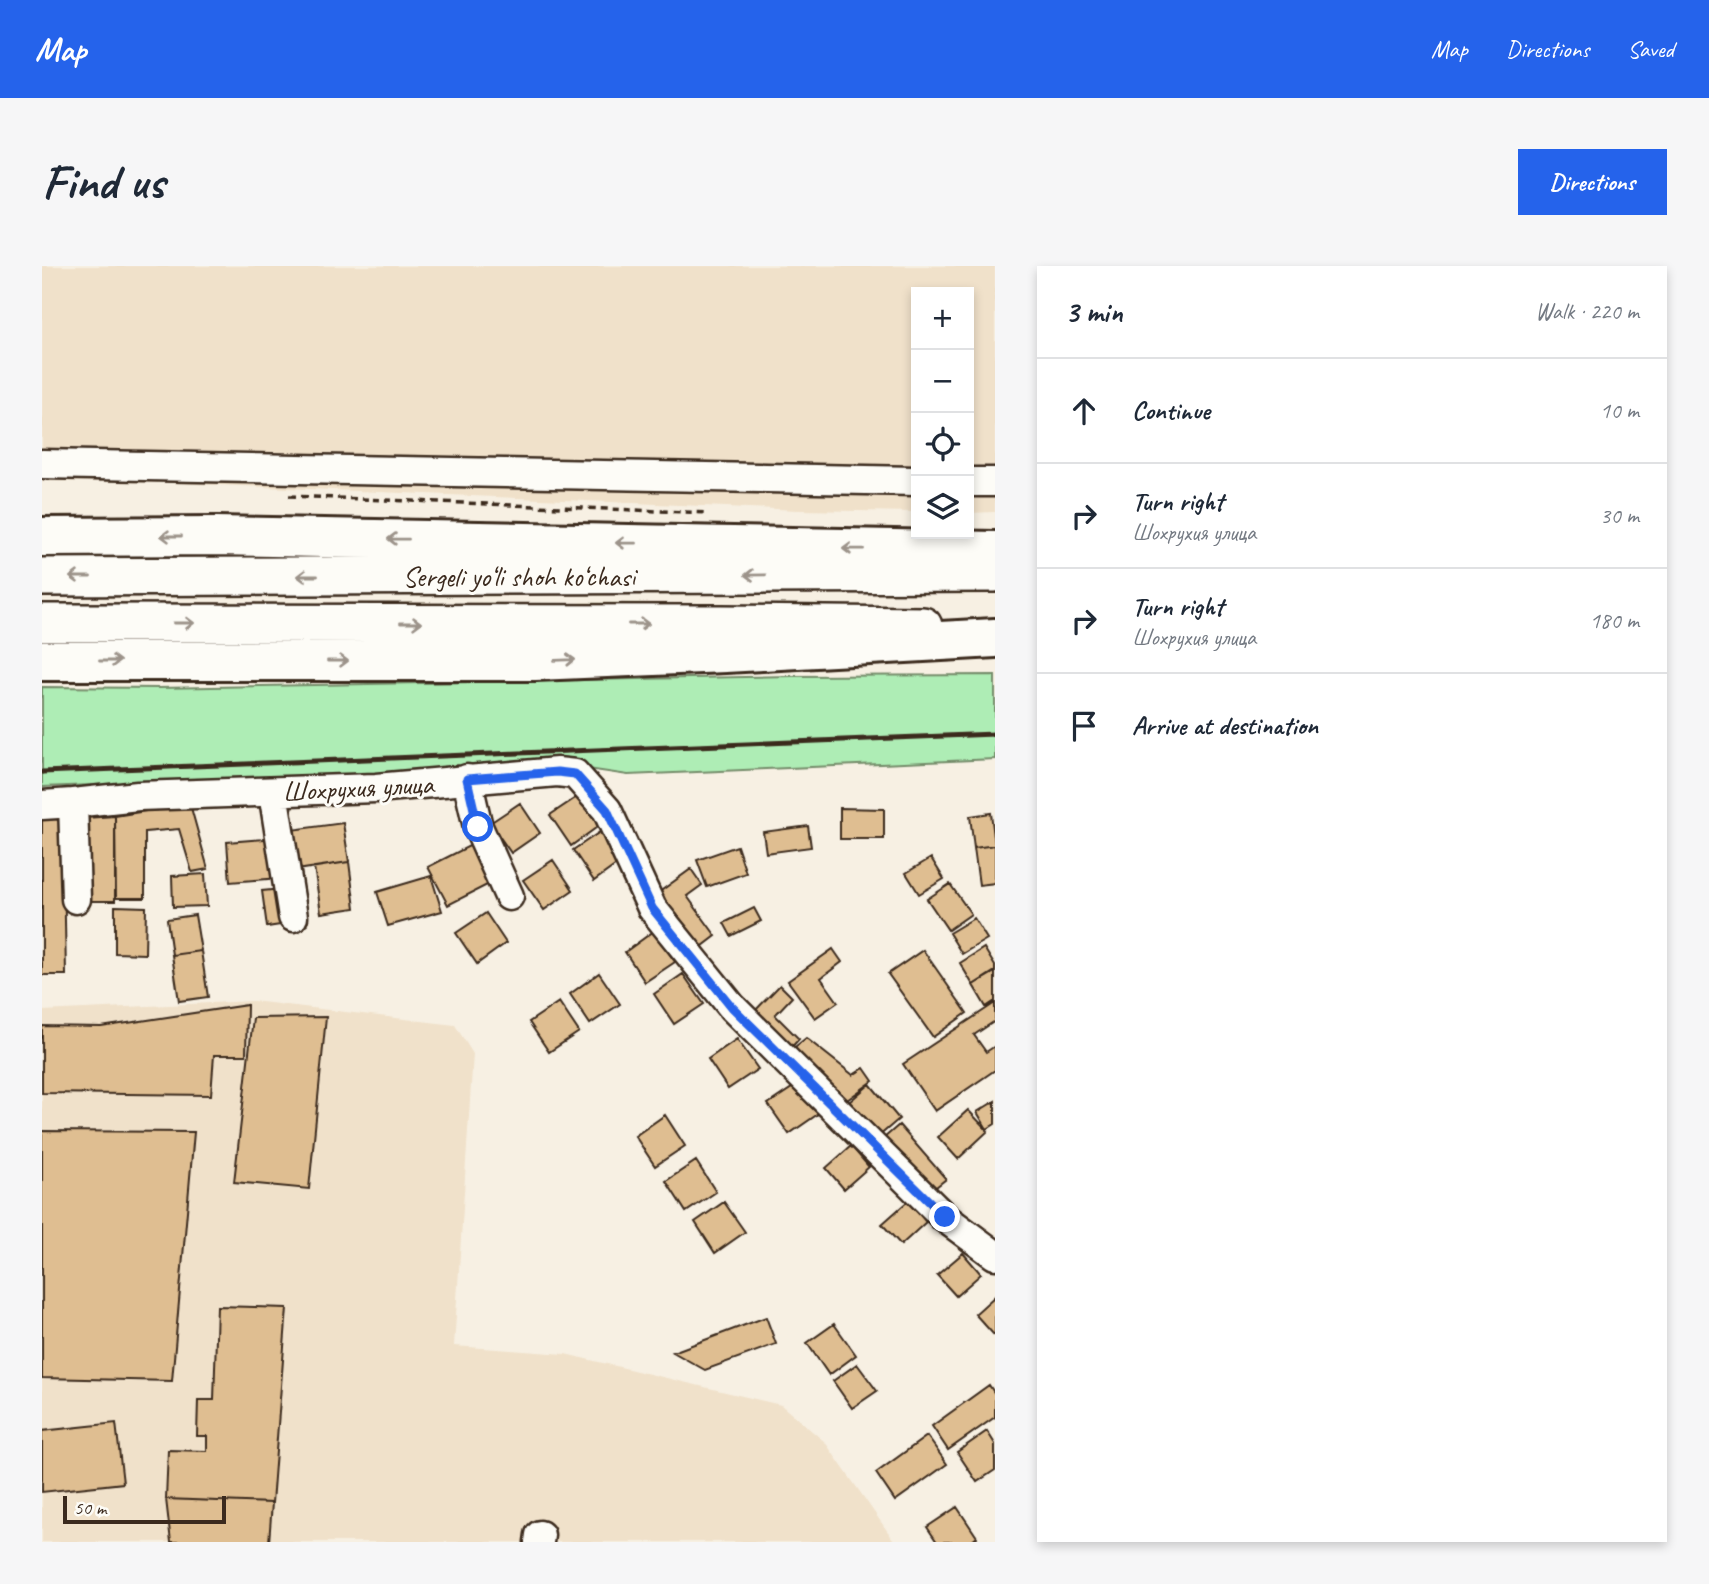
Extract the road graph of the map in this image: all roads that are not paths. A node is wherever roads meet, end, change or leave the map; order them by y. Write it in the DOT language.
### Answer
graph roads {
  1 [pos="42,464"];
  2 [pos="911,481"];
  3 [pos="974,482"];
  4 [pos="995,482"];
  5 [pos="42,537"];
  6 [pos="995,551"];
  7 [pos="995,573"];
  8 [pos="42,577"];
  9 [pos="42,623"];
  10 [pos="995,626"];
  11 [pos="995,638"];
  12 [pos="42,661"];
  13 [pos="467,779"];
  14 [pos="273,792"];
  15 [pos="74,803"];
  16 [pos="42,805"];
  17 [pos="509,897"];
  18 [pos="76,899"];
  19 [pos="293,916"];
  20 [pos="995,1255"];
  1 -- 2 [label="street"];
  3 -- 4 [label="street"];
  6 -- 5 [label="highway, one-way"];
  7 -- 8 [label="main road, Sergeli yo‘li shoh ko‘chasi, one-way"];
  9 -- 10 [label="main road, Sergeli yo‘li shoh ko‘chasi, one-way"];
  12 -- 11 [label="highway, one-way"];
  13 -- 14 [label="street, Шохрухия улица"];
  13 -- 17 [label="street"];
  13 -- 20 [label="street, Шохрухия улица"];
  14 -- 15 [label="street, Шохрухия улица"];
  14 -- 19 [label="street"];
  15 -- 16 [label="street, Шохрухия улица"];
  15 -- 18 [label="street"];
}
